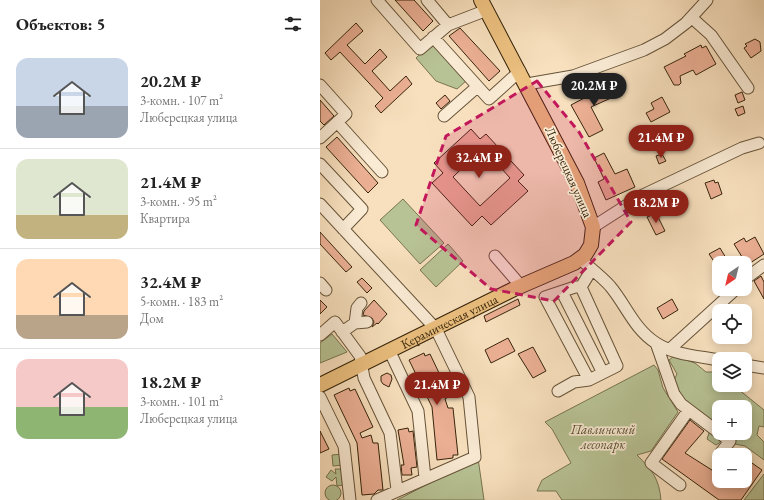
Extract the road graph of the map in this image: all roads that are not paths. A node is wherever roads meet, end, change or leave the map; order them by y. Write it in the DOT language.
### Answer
graph roads {
  1 [pos="377,0"];
  2 [pos="427,0"];
  3 [pos="707,0"];
  4 [pos="484,5"];
  5 [pos="692,18"];
  6 [pos="448,25"];
  7 [pos="433,37"];
  8 [pos="520,71"];
  9 [pos="527,84"];
  10 [pos="320,85"];
  11 [pos="478,86"];
  12 [pos="748,88"];
  13 [pos="444,116"];
  14 [pos="337,122"];
  15 [pos="320,138"];
  16 [pos="759,143"];
  17 [pos="320,164"];
  18 [pos="382,172"];
  19 [pos="320,204"];
  20 [pos="593,227"];
  21 [pos="343,229"];
  22 [pos="495,256"];
  23 [pos="580,259"];
  24 [pos="764,265"];
  25 [pos="592,269"];
  26 [pos="752,274"];
  27 [pos="521,286"];
  28 [pos="581,288"];
  29 [pos="562,292"];
  30 [pos="728,296"];
  31 [pos="362,303"];
  32 [pos="367,322"];
  33 [pos="355,323"];
  34 [pos="436,329"];
  35 [pos="342,332"];
  36 [pos="320,335"];
  37 [pos="656,343"];
  38 [pos="670,350"];
  39 [pos="390,352"];
  40 [pos="712,359"];
  41 [pos="362,365"];
  42 [pos="752,365"];
  43 [pos="764,368"];
  44 [pos="603,373"];
  45 [pos="589,380"];
  46 [pos="320,385"];
  47 [pos="558,391"];
  48 [pos="320,396"];
  49 [pos="688,411"];
  50 [pos="724,448"];
  51 [pos="425,478"];
  52 [pos="680,485"];
  53 [pos="397,490"];
  54 [pos="350,500"];
  55 [pos="377,500"];
  1 -- 7 [label="street"];
  2 -- 6 [label="street"];
  3 -- 5 [label="street"];
  4 -- 6 [label="street"];
  4 -- 8 [label="main road, Люберецкая улица"];
  5 -- 9 [label="street"];
  5 -- 12 [label="street"];
  6 -- 7 [label="street"];
  7 -- 11 [label="street"];
  8 -- 9 [label="main road, Люберецкая улица"];
  8 -- 11 [label="street"];
  9 -- 20 [label="main road, Люберецкая улица"];
  10 -- 14 [label="street"];
  11 -- 13 [label="street"];
  14 -- 15 [label="street"];
  14 -- 18 [label="street"];
  16 -- 20 [label="street"];
  17 -- 21 [label="street"];
  19 -- 21 [label="street"];
  20 -- 23 [label="main road, Люберецкая улица"];
  21 -- 34 [label="street"];
  22 -- 27 [label="street"];
  23 -- 25 [label="street"];
  23 -- 27 [label="main road, Керамическая улица"];
  24 -- 26 [label="street"];
  25 -- 28 [label="street"];
  25 -- 37 [label="street"];
  27 -- 34 [label="main road, Керамическая улица"];
  28 -- 29 [label="street"];
  28 -- 44 [label="street"];
  29 -- 44 [label="street"];
  29 -- 45 [label="street"];
  30 -- 38 [label="street"];
  31 -- 33 [label="street"];
  32 -- 33 [label="street"];
  33 -- 35 [label="street"];
  34 -- 39 [label="main road, Керамическая улица"];
  34 -- 51 [label="street"];
  35 -- 36 [label="street"];
  35 -- 41 [label="street"];
  37 -- 38 [label="street"];
  37 -- 49 [label="street"];
  38 -- 40 [label="street"];
  39 -- 41 [label="main road, Керамическая улица"];
  39 -- 51 [label="street"];
  41 -- 46 [label="main road, Керамическая улица"];
  41 -- 53 [label="street"];
  42 -- 43 [label="street"];
  44 -- 45 [label="street"];
  45 -- 47 [label="street"];
  48 -- 54 [label="street"];
  49 -- 50 [label="street"];
  49 -- 52 [label="street"];
  51 -- 53 [label="street"];
  53 -- 55 [label="street"];
}
